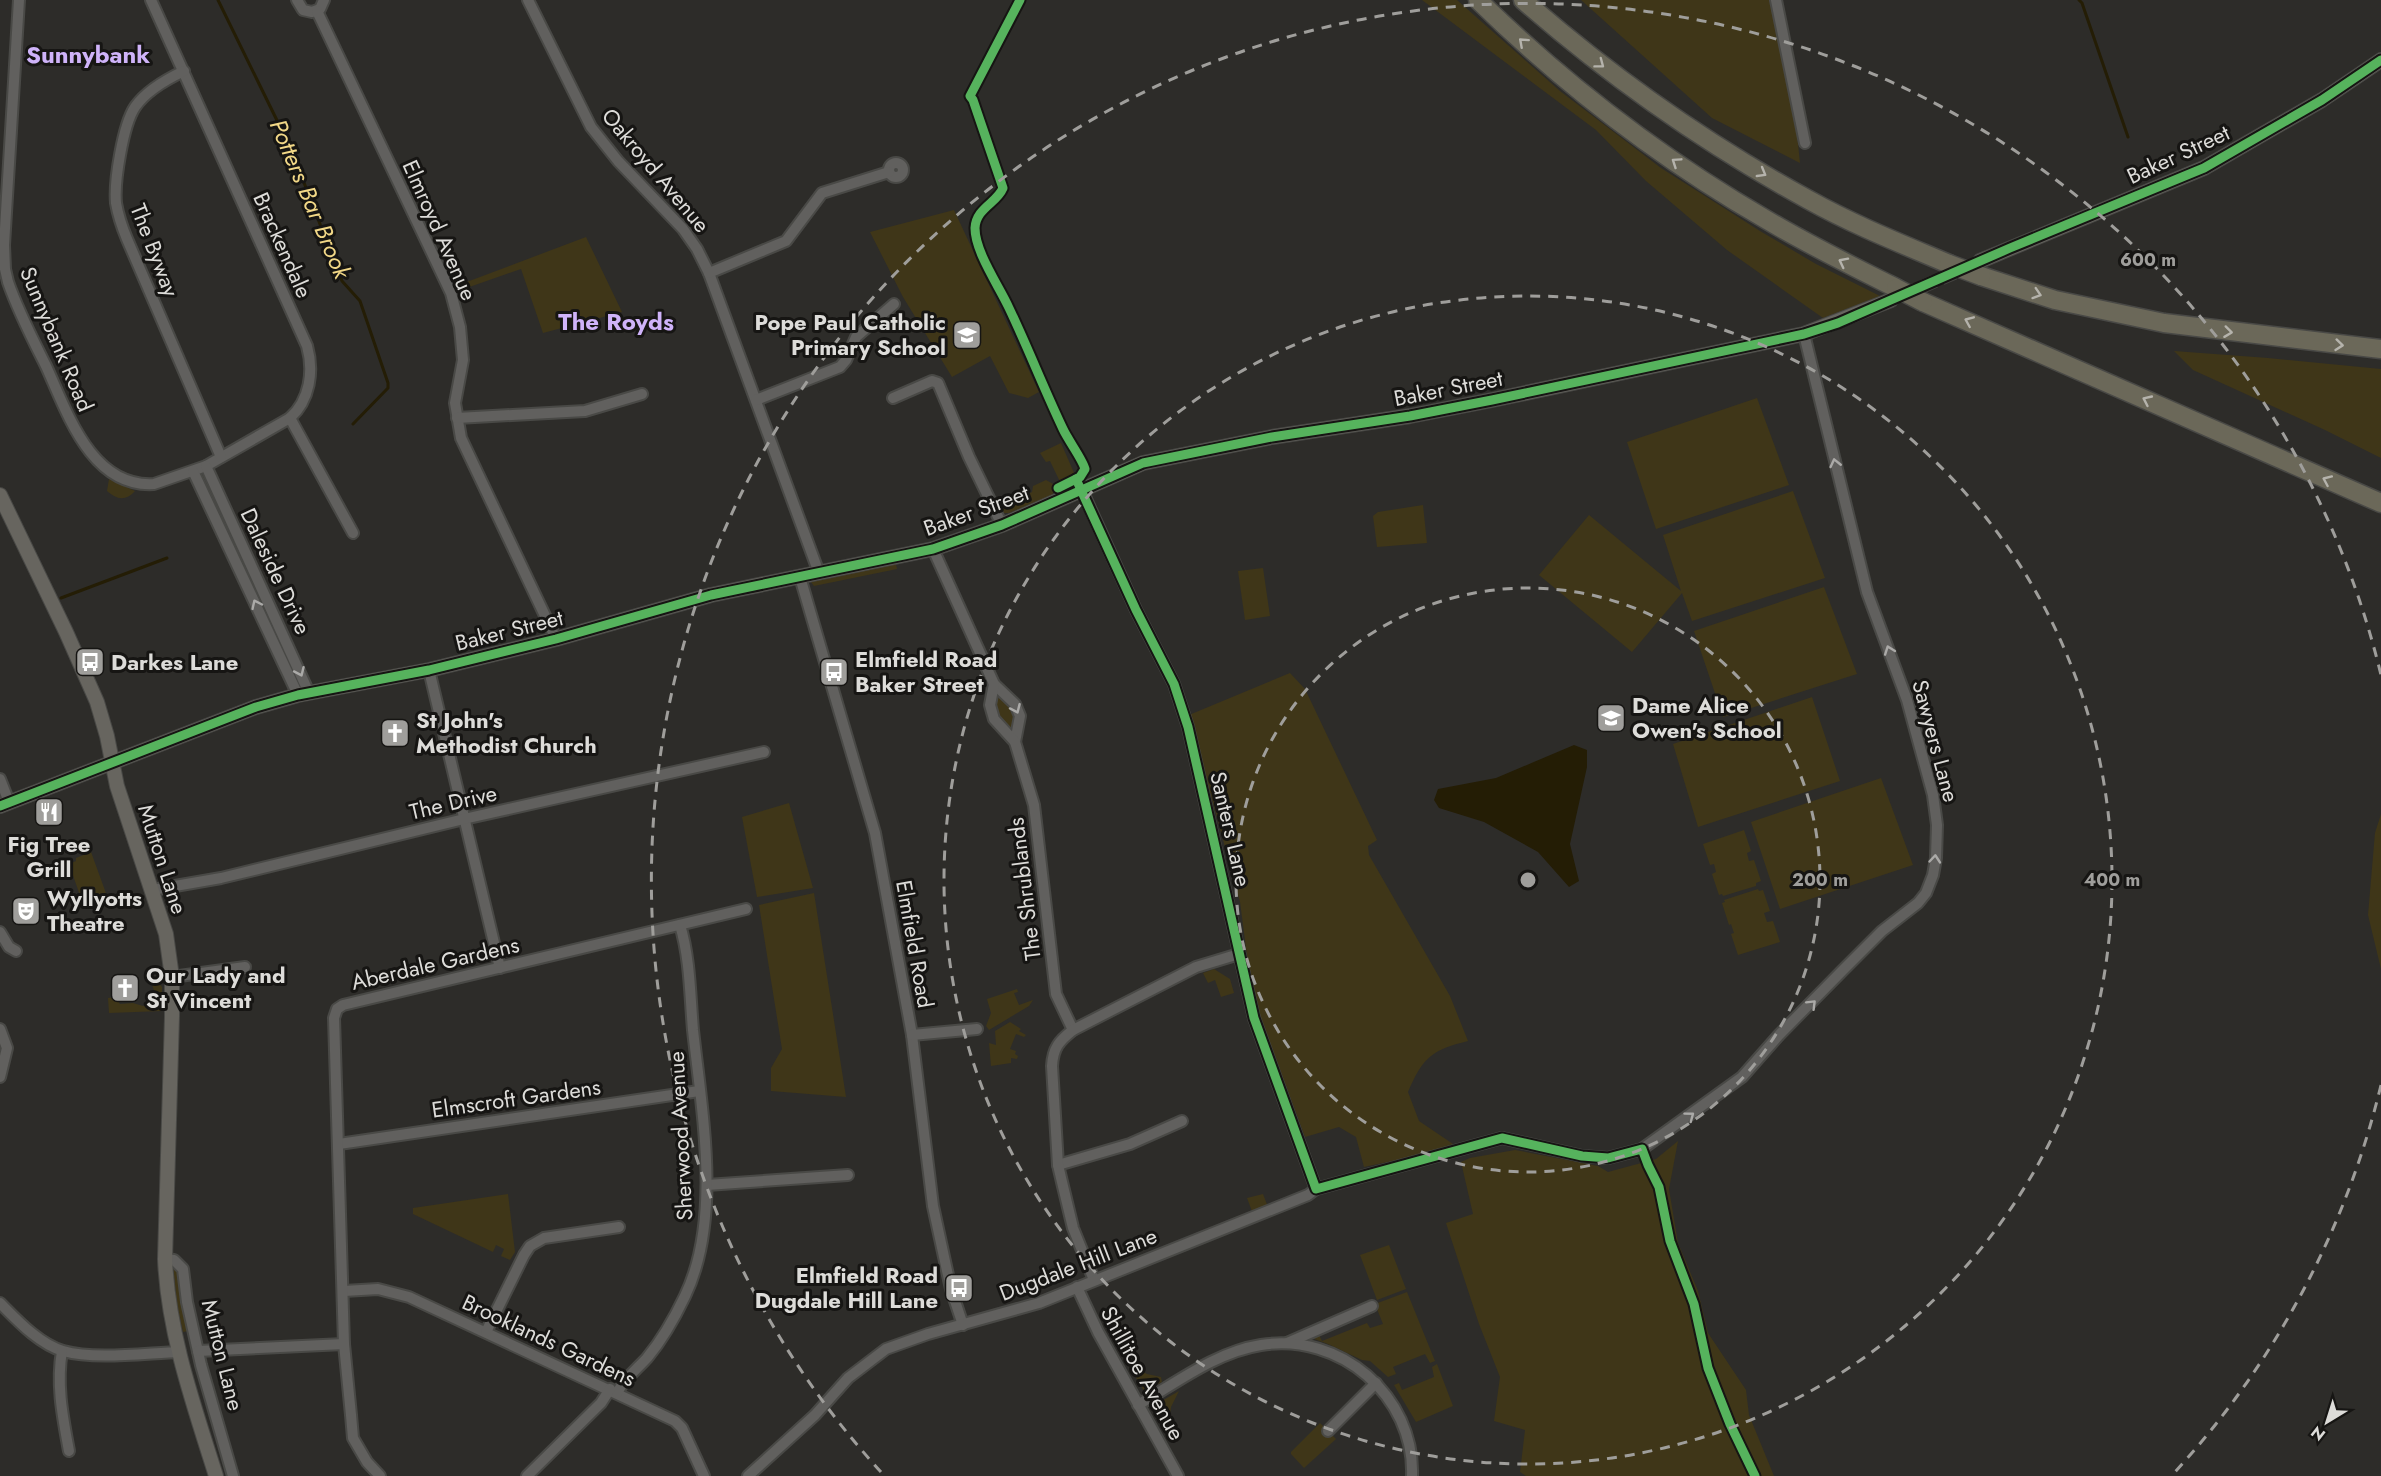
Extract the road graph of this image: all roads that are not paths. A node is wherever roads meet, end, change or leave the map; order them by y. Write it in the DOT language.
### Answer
graph roads {
  1 [pos="19,0"];
  2 [pos="151,0"];
  3 [pos="297,0"];
  4 [pos="324,0"];
  5 [pos="528,0"];
  6 [pos="1478,0"];
  7 [pos="1523,0"];
  8 [pos="1776,0"];
  9 [pos="316,11"];
  10 [pos="2381,60"];
  11 [pos="184,71"];
  12 [pos="1805,143"];
  13 [pos="889,172"];
  14 [pos="1981,269"];
  15 [pos="709,273"];
  16 [pos="1893,294"];
  17 [pos="894,304"];
  18 [pos="1804,334"];
  19 [pos="2381,349"];
  20 [pos="642,394"];
  21 [pos="893,398"];
  22 [pos="756,400"];
  23 [pos="290,418"];
  24 [pos="457,418"];
  25 [pos="221,457"];
  26 [pos="206,466"];
  27 [pos="193,471"];
  28 [pos="1081,488"];
  29 [pos="0,495"];
  30 [pos="2381,503"];
  31 [pos="1002,525"];
  32 [pos="353,533"];
  33 [pos="933,549"];
  34 [pos="819,573"];
  35 [pos="800,577"];
  36 [pos="556,639"];
  37 [pos="429,670"];
  38 [pos="994,684"];
  39 [pos="304,694"];
  40 [pos="1015,742"];
  41 [pos="764,752"];
  42 [pos="112,761"];
  43 [pos="0,779"];
  44 [pos="5,804"];
  45 [pos="464,819"];
  46 [pos="152,890"];
  47 [pos="746,909"];
  48 [pos="680,926"];
  49 [pos="0,932"];
  50 [pos="16,951"];
  51 [pos="1239,954"];
  52 [pos="245,967"];
  53 [pos="500,968"];
  54 [pos="172,977"];
  55 [pos="0,1029"];
  56 [pos="977,1029"];
  57 [pos="1073,1030"];
  58 [pos="912,1035"];
  59 [pos="0,1077"];
  60 [pos="699,1091"];
  61 [pos="1182,1120"];
  62 [pos="339,1144"];
  63 [pos="1642,1149"];
  64 [pos="1058,1165"];
  65 [pos="848,1175"];
  66 [pos="707,1185"];
  67 [pos="1316,1189"];
  68 [pos="619,1227"];
  69 [pos="165,1259"];
  70 [pos="1094,1280"];
  71 [pos="1077,1287"];
  72 [pos="344,1291"];
  73 [pos="0,1303"];
  74 [pos="1372,1306"];
  75 [pos="963,1325"];
  76 [pos="486,1332"];
  77 [pos="1286,1343"];
  78 [pos="344,1344"];
  79 [pos="62,1351"];
  80 [pos="198,1351"];
  81 [pos="180,1352"];
  82 [pos="1376,1383"];
  83 [pos="614,1391"];
  84 [pos="1138,1405"];
  85 [pos="1328,1431"];
  86 [pos="69,1452"];
  87 [pos="229,1475"];
  88 [pos="216,1476"];
  89 [pos="380,1476"];
  90 [pos="527,1476"];
  91 [pos="704,1476"];
  92 [pos="748,1476"];
  93 [pos="1178,1476"];
  94 [pos="1412,1476"];
  1 -- 27 [label="street, Sunnybank Road"];
  2 -- 11 [label="street, Brackendale"];
  3 -- 9 [label="street"];
  4 -- 9 [label="street"];
  5 -- 15 [label="street, Oakroyd Avenue"];
  16 -- 6 [label="highway, one-way"];
  7 -- 14 [label="highway, one-way, bridge"];
  8 -- 12 [label="street"];
  9 -- 24 [label="street, Elmroyd Avenue"];
  10 -- 14 [label="street, Baker Street"];
  11 -- 23 [label="street, Brackendale"];
  11 -- 25 [label="street, The Byway"];
  13 -- 15 [label="street"];
  14 -- 19 [label="highway, one-way"];
  15 -- 22 [label="street, Oakroyd Avenue"];
  16 -- 18 [label="street, Baker Street"];
  30 -- 16 [label="highway, one-way, bridge"];
  17 -- 22 [label="street"];
  18 -- 28 [label="street, Baker Street"];
  63 -- 18 [label="street, Sawyers Lane, one-way"];
  20 -- 24 [label="street"];
  21 -- 31 [label="street"];
  22 -- 34 [label="street, Oakroyd Avenue"];
  23 -- 25 [label="street, Brackendale"];
  23 -- 32 [label="street"];
  24 -- 36 [label="street, Elmroyd Avenue"];
  25 -- 26 [label="street, Brackendale"];
  26 -- 27 [label="street, Sunnybank Road"];
  26 -- 39 [label="street, Daleside Drive, one-way"];
  39 -- 27 [label="street, Daleside Drive, one-way"];
  28 -- 31 [label="street, Baker Street"];
  28 -- 51 [label="street, Santers Lane"];
  29 -- 42 [label="street, Mutton Lane"];
  31 -- 33 [label="street, Baker Street"];
  33 -- 34 [label="street, Baker Street"];
  33 -- 38 [label="street, The Shrublands"];
  34 -- 35 [label="street, Baker Street"];
  35 -- 36 [label="street, Baker Street"];
  35 -- 58 [label="street, Elmfield Road"];
  36 -- 37 [label="street, Baker Street"];
  37 -- 39 [label="street, Baker Street"];
  37 -- 45 [label="street"];
  38 -- 40 [label="street, The Shrublands"];
  38 -- 40 [label="street, The Shrublands, one-way"];
  39 -- 42 [label="street, Baker Street"];
  40 -- 57 [label="street, The Shrublands"];
  41 -- 45 [label="street, The Drive"];
  42 -- 44 [label="street"];
  42 -- 46 [label="street, Mutton Lane"];
  43 -- 44 [label="street"];
  45 -- 46 [label="street, The Drive"];
  45 -- 53 [label="street"];
  46 -- 54 [label="street, Mutton Lane"];
  47 -- 48 [label="street, Aberdale Gardens"];
  48 -- 53 [label="street, Aberdale Gardens"];
  48 -- 60 [label="street, Sherwood Avenue"];
  49 -- 50 [label="street"];
  51 -- 57 [label="street"];
  51 -- 67 [label="street, Santers Lane"];
  52 -- 54 [label="street"];
  53 -- 62 [label="street, Aberdale Gardens"];
  54 -- 69 [label="street, Mutton Lane"];
  55 -- 59 [label="street"];
  56 -- 58 [label="street"];
  57 -- 64 [label="street"];
  58 -- 75 [label="street, Elmfield Road"];
  60 -- 62 [label="street, Elmscroft Gardens"];
  60 -- 66 [label="street, Sherwood Avenue"];
  61 -- 64 [label="street"];
  62 -- 72 [label="street, Aberdale Gardens"];
  63 -- 67 [label="street, Dugdale Hill Lane"];
  64 -- 70 [label="street"];
  65 -- 66 [label="street"];
  66 -- 83 [label="street, Sherwood Avenue"];
  67 -- 70 [label="street, Dugdale Hill Lane"];
  68 -- 76 [label="street"];
  69 -- 80 [label="street, Mutton Lane"];
  69 -- 81 [label="street, Mutton Lane"];
  70 -- 71 [label="street, Dugdale Hill Lane"];
  71 -- 75 [label="street, Dugdale Hill Lane"];
  71 -- 84 [label="street, Shillitoe Avenue"];
  72 -- 76 [label="street, Brooklands Gardens"];
  72 -- 78 [label="street, Aberdale Gardens"];
  73 -- 79 [label="street"];
  74 -- 77 [label="street"];
  75 -- 92 [label="street, Dugdale Hill Lane"];
  76 -- 83 [label="street, Brooklands Gardens"];
  77 -- 82 [label="street"];
  77 -- 84 [label="street"];
  78 -- 80 [label="street"];
  78 -- 89 [label="street, Aberdale Gardens"];
  79 -- 81 [label="street"];
  79 -- 86 [label="street"];
  80 -- 87 [label="street, Mutton Lane"];
  81 -- 88 [label="street, Mutton Lane"];
  82 -- 85 [label="street"];
  82 -- 94 [label="street"];
  83 -- 90 [label="street, Sherwood Avenue"];
  83 -- 91 [label="street, Brooklands Gardens"];
  84 -- 93 [label="street, Shillitoe Avenue"];
}
